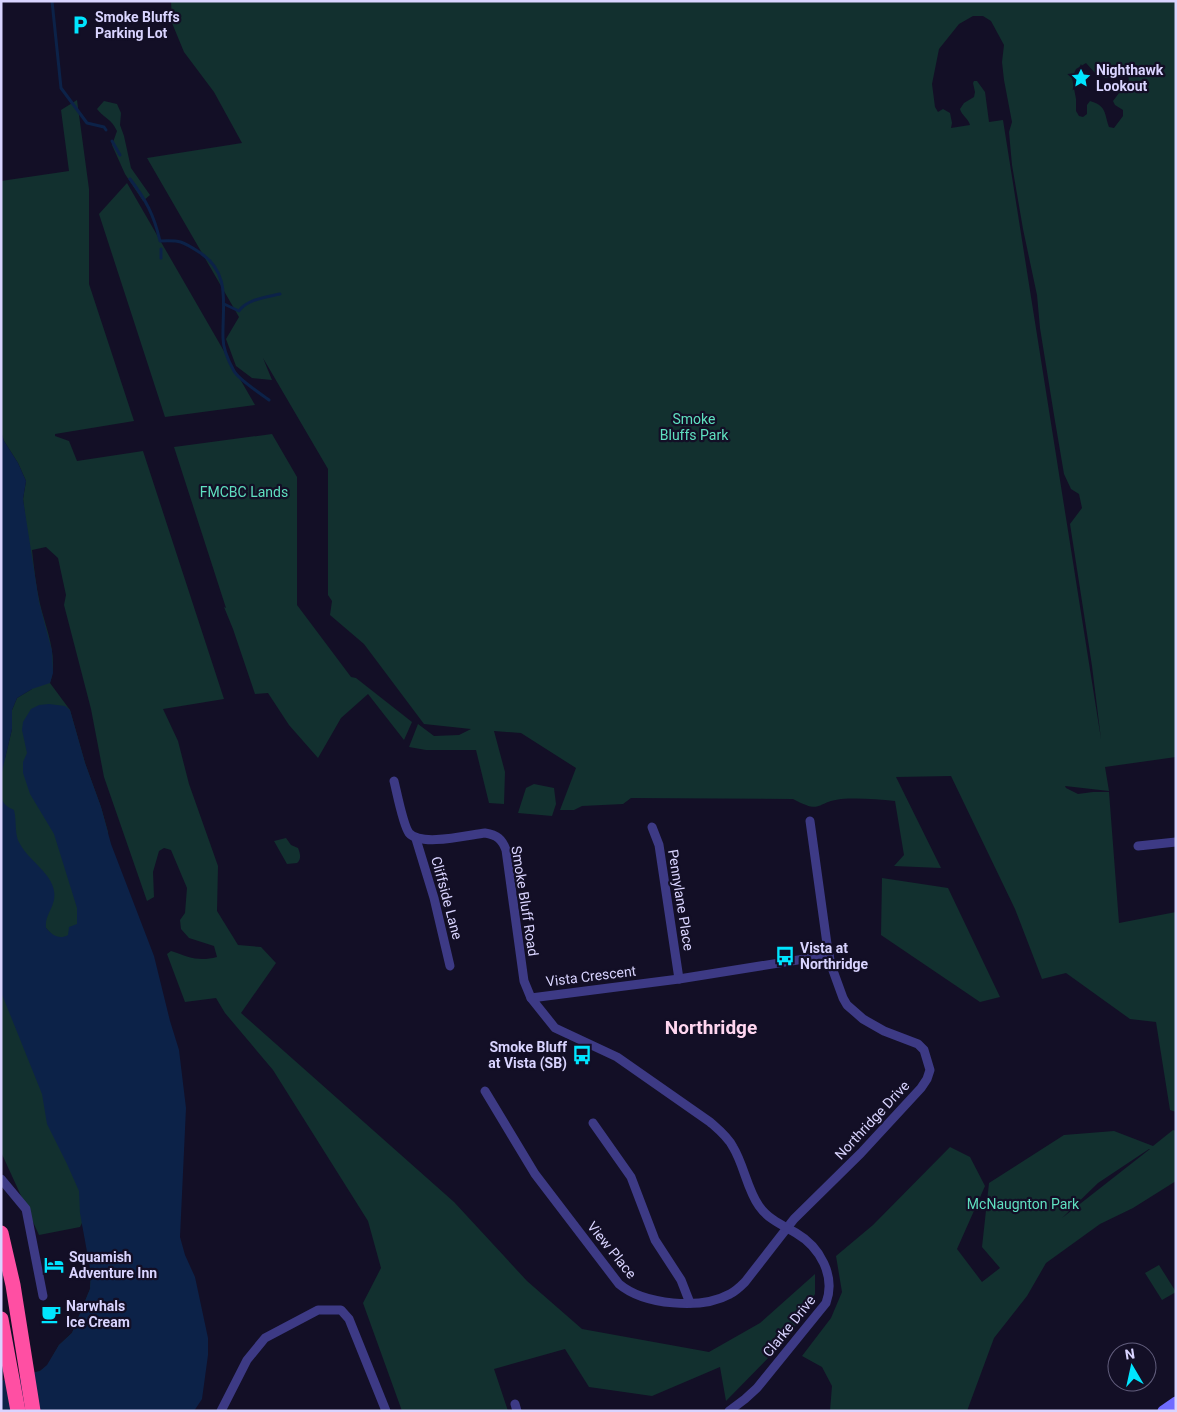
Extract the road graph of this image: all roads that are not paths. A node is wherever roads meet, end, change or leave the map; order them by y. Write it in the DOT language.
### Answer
graph roads {
  1 [pos="394,781"];
  2 [pos="810,821"];
  3 [pos="652,827"];
  4 [pos="416,839"];
  5 [pos="1176,842"];
  6 [pos="1138,846"];
  7 [pos="829,955"];
  8 [pos="450,966"];
  9 [pos="679,979"];
  10 [pos="531,998"];
  11 [pos="485,1091"];
  12 [pos="593,1123"];
  13 [pos="1,1180"];
  14 [pos="787,1228"];
  15 [pos="1,1233"];
  16 [pos="43,1296"];
  17 [pos="690,1303"];
  18 [pos="1,1319"];
  19 [pos="17,1361"];
  20 [pos="1176,1402"];
  21 [pos="18,1411"];
  22 [pos="33,1411"];
  23 [pos="220,1411"];
  24 [pos="386,1411"];
  25 [pos="729,1411"];
  26 [pos="1163,1411"];
  1 -- 4 [label="street, Cliffside Lane"];
  2 -- 7 [label="street, Northridge Drive"];
  3 -- 9 [label="street, Pennylane Place"];
  4 -- 8 [label="street, Cliffside Lane"];
  4 -- 10 [label="street, Smoke Bluff Road"];
  5 -- 6 [label="street"];
  7 -- 9 [label="street, Vista Crescent"];
  7 -- 14 [label="street, Northridge Drive"];
  9 -- 10 [label="street, Vista Crescent"];
  10 -- 14 [label="street, Vista Crescent"];
  11 -- 17 [label="street, View Place"];
  12 -- 17 [label="street"];
  13 -- 16 [label="street"];
  14 -- 17 [label="street, View Place"];
  14 -- 25 [label="street, Clarke Drive"];
  15 -- 19 [label="highway"];
  18 -- 19 [label="highway"];
  19 -- 21 [label="highway"];
  19 -- 22 [label="highway"];
  20 -- 26 [label="street"];
  23 -- 24 [label="street"];
}
